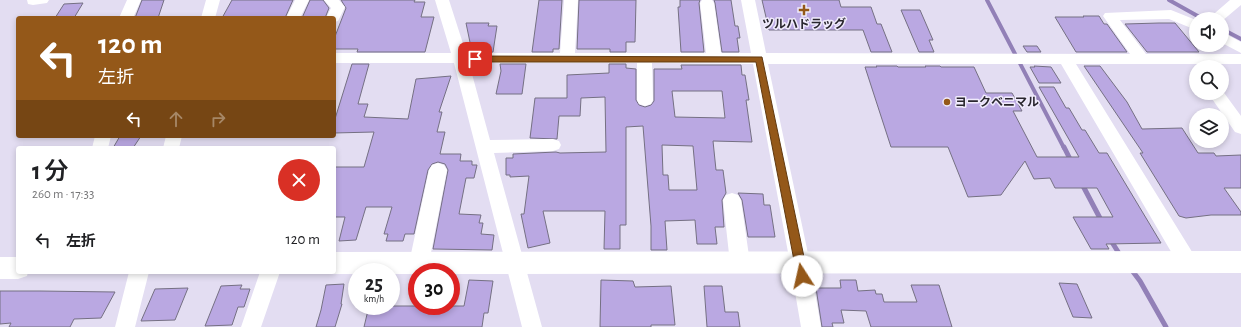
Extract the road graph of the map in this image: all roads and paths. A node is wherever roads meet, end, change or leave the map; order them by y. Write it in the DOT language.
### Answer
graph roads {
  1 [pos="134,0"];
  2 [pos="213,0"];
  3 [pos="302,0"];
  4 [pos="331,0"];
  5 [pos="442,0"];
  6 [pos="571,0"];
  7 [pos="748,0"];
  8 [pos="1239,0"];
  9 [pos="706,3"];
  10 [pos="1224,12"];
  11 [pos="127,16"];
  12 [pos="209,16"];
  13 [pos="294,16"];
  14 [pos="334,16"];
  15 [pos="1189,22"];
  16 [pos="1229,28"];
  17 [pos="1241,34"];
  18 [pos="1229,41"];
  19 [pos="1241,48"];
  20 [pos="336,58"];
  21 [pos="460,59"];
  22 [pos="567,59"];
  23 [pos="644,59"];
  24 [pos="714,59"];
  25 [pos="759,59"];
  26 [pos="1066,59"];
  27 [pos="1142,59"];
  28 [pos="1184,59"];
  29 [pos="1241,59"];
  30 [pos="1189,64"];
  31 [pos="645,100"];
  32 [pos="1221,100"];
  33 [pos="1241,128"];
  34 [pos="553,145"];
  35 [pos="484,147"];
  36 [pos="438,170"];
  37 [pos="732,200"];
  38 [pos="1187,261"];
  39 [pos="1241,262"];
  40 [pos="336,263"];
  41 [pos="408,263"];
  42 [pos="419,263"];
  43 [pos="460,263"];
  44 [pos="514,263"];
  45 [pos="740,263"];
  46 [pos="800,263"];
  47 [pos="0,268"];
  48 [pos="16,268"];
  49 [pos="138,274"];
  50 [pos="269,274"];
  51 [pos="125,327"];
  52 [pos="251,327"];
  53 [pos="532,327"];
  54 [pos="811,327"];
  1 -- 11 [label="street"];
  2 -- 12 [label="street"];
  3 -- 13 [label="street"];
  4 -- 14 [label="street"];
  5 -- 21 [label="street"];
  6 -- 22 [label="street"];
  7 -- 25 [label="street"];
  8 -- 10 [label="street"];
  9 -- 24 [label="street"];
  15 -- 27 [label="street"];
  16 -- 17 [label="street"];
  18 -- 19 [label="street"];
  20 -- 21 [label="street"];
  21 -- 22 [label="street"];
  21 -- 35 [label="street"];
  22 -- 23 [label="street"];
  23 -- 24 [label="street"];
  23 -- 31 [label="street"];
  24 -- 25 [label="street"];
  25 -- 26 [label="street"];
  25 -- 46 [label="street"];
  26 -- 27 [label="street"];
  26 -- 38 [label="street"];
  27 -- 28 [label="street"];
  28 -- 29 [label="street"];
  28 -- 30 [label="street"];
  32 -- 33 [label="street"];
  34 -- 35 [label="street"];
  35 -- 44 [label="street"];
  36 -- 42 [label="street"];
  37 -- 45 [label="street"];
  38 -- 39 [label="street"];
  38 -- 46 [label="street"];
  40 -- 41 [label="street"];
  43 -- 44 [label="street"];
  44 -- 45 [label="street"];
  44 -- 53 [label="street"];
  45 -- 46 [label="street"];
  46 -- 54 [label="street"];
  47 -- 48 [label="street"];
  49 -- 51 [label="street"];
  50 -- 52 [label="street"];
}
